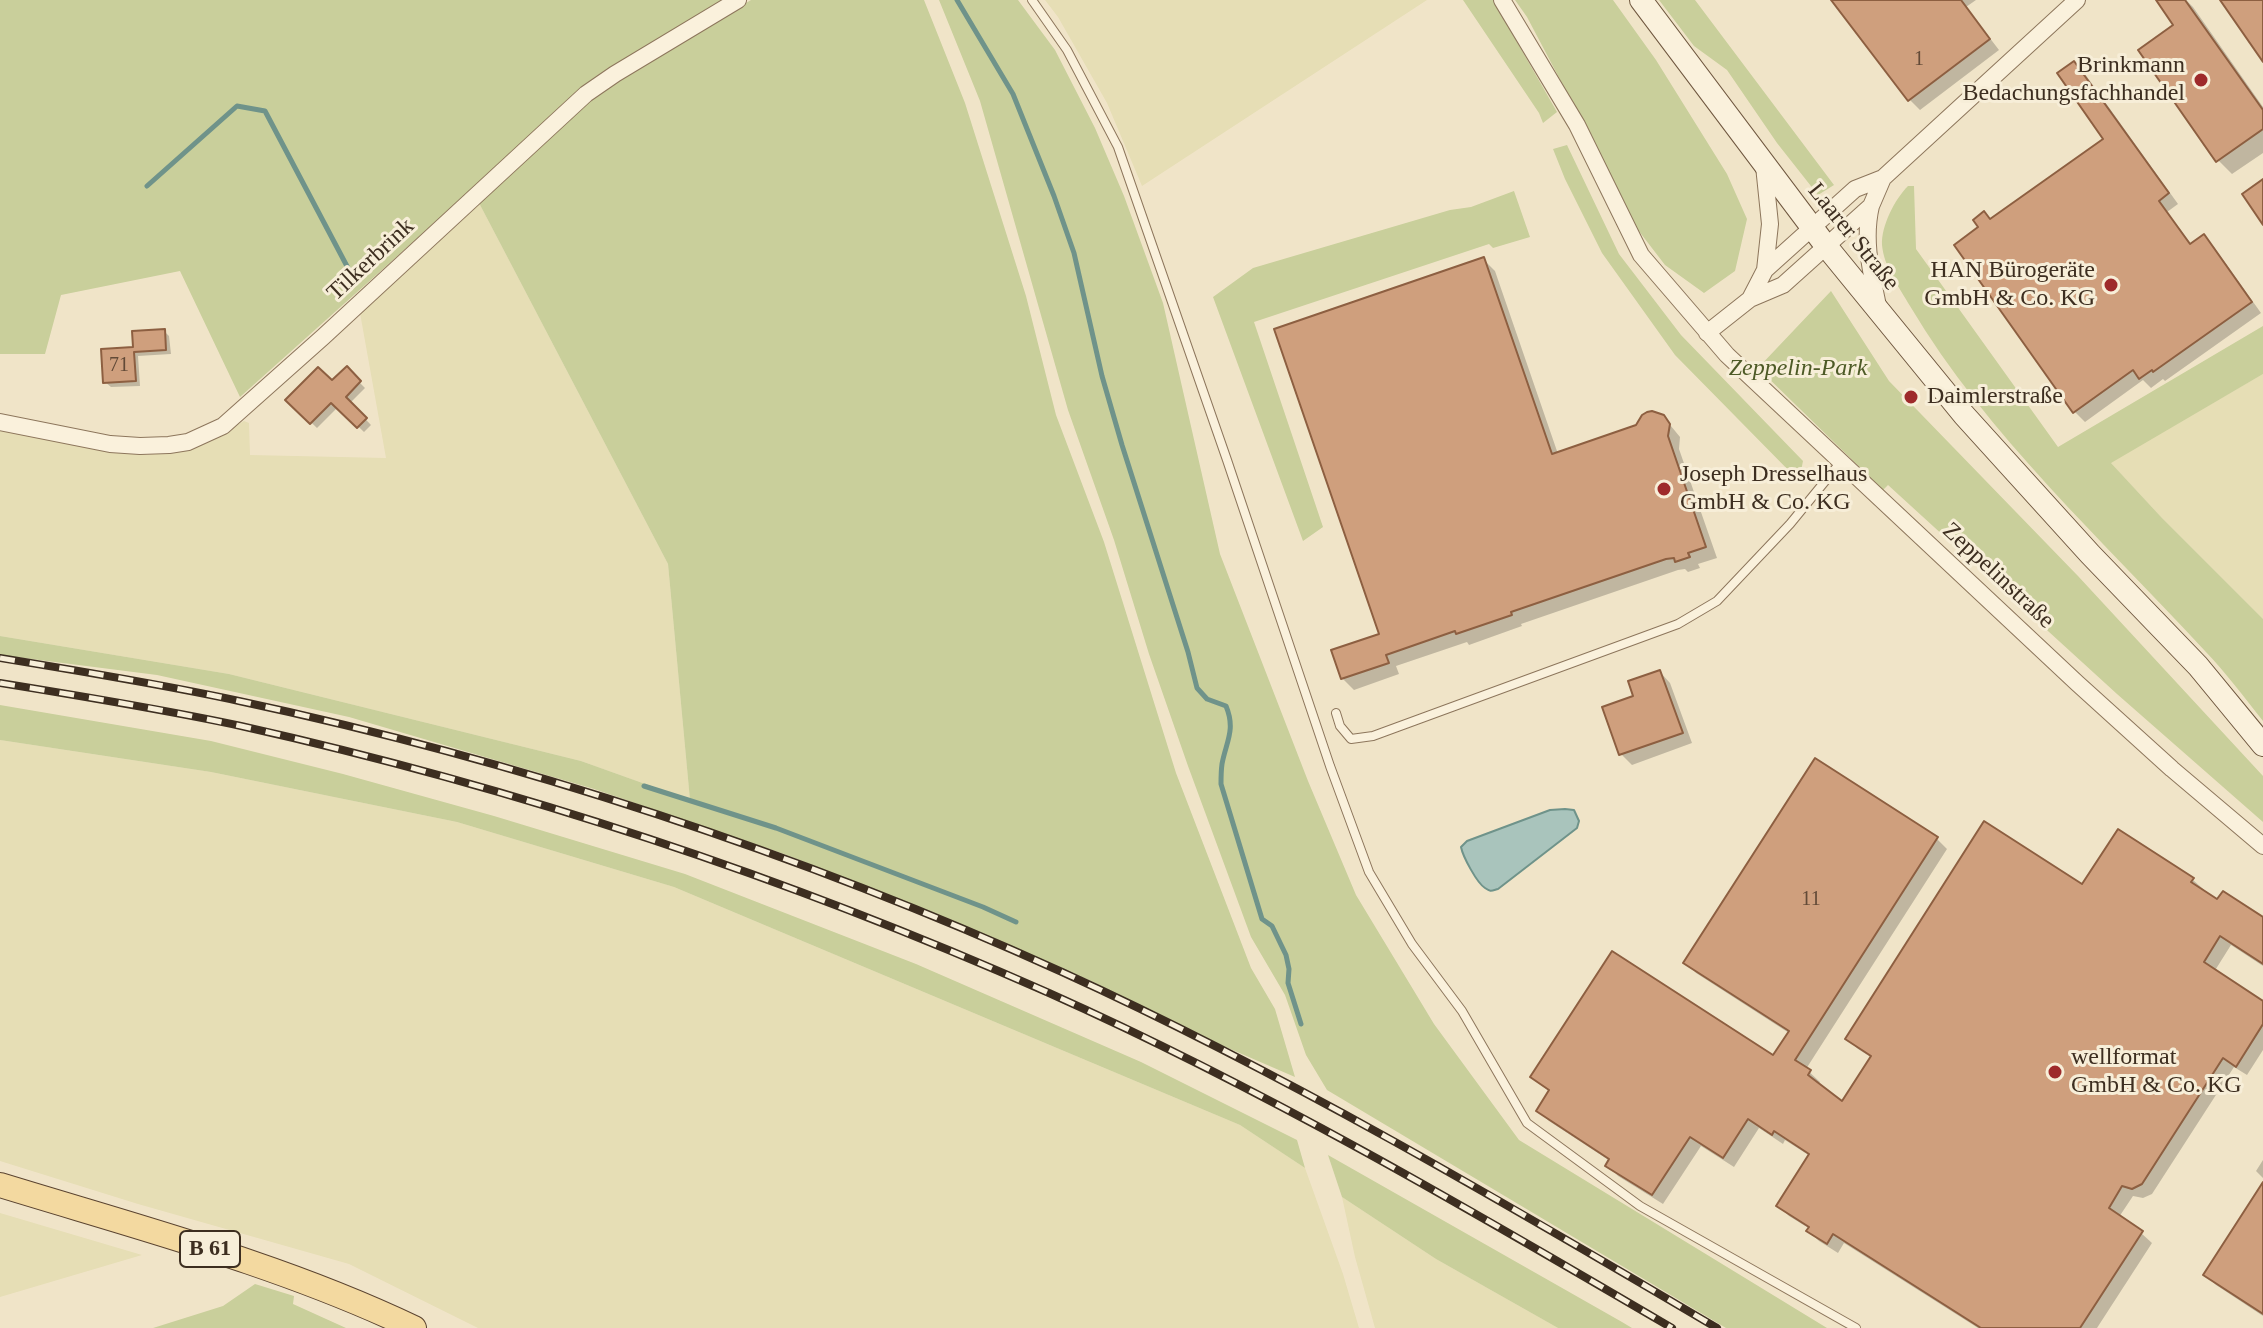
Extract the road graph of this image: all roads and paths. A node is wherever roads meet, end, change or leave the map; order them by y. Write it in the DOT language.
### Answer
graph roads {
  1 [pos="738,0"];
  2 [pos="1032,0"];
  3 [pos="1502,0"];
  4 [pos="1641,0"];
  5 [pos="2077,0"];
  6 [pos="1764,166"];
  7 [pos="1883,178"];
  8 [pos="1871,206"];
  9 [pos="1812,228"];
  10 [pos="1826,246"];
  11 [pos="1765,270"];
  12 [pos="1750,299"];
  13 [pos="1879,311"];
  14 [pos="1707,333"];
  15 [pos="0,422"];
  16 [pos="1840,463"];
  17 [pos="1336,713"];
  18 [pos="2263,745"];
  19 [pos="2263,846"];
  20 [pos="0,1185"];
  21 [pos="414,1328"];
  22 [pos="1856,1328"];
  1 -- 15 [label="street, Tilkerbrink"];
  2 -- 22 [label="lane"];
  3 -- 14 [label="street, Zeppelinstraße"];
  4 -- 6 [label="main road, Laarer Straße"];
  5 -- 7 [label="street"];
  6 -- 9 [label="main road, Laarer Straße"];
  6 -- 11 [label="street"];
  7 -- 8 [label="street"];
  7 -- 9 [label="street"];
  8 -- 10 [label="street"];
  8 -- 13 [label="street"];
  9 -- 10 [label="main road, Laarer Straße"];
  9 -- 11 [label="street"];
  10 -- 12 [label="street"];
  10 -- 13 [label="main road, Laarer Straße"];
  11 -- 12 [label="street"];
  12 -- 14 [label="street"];
  13 -- 18 [label="main road, Laarer Straße"];
  14 -- 16 [label="street, Zeppelinstraße"];
  16 -- 17 [label="lane"];
  16 -- 19 [label="street, Zeppelinstraße"];
  20 -- 21 [label="main road, B 61"];
}
